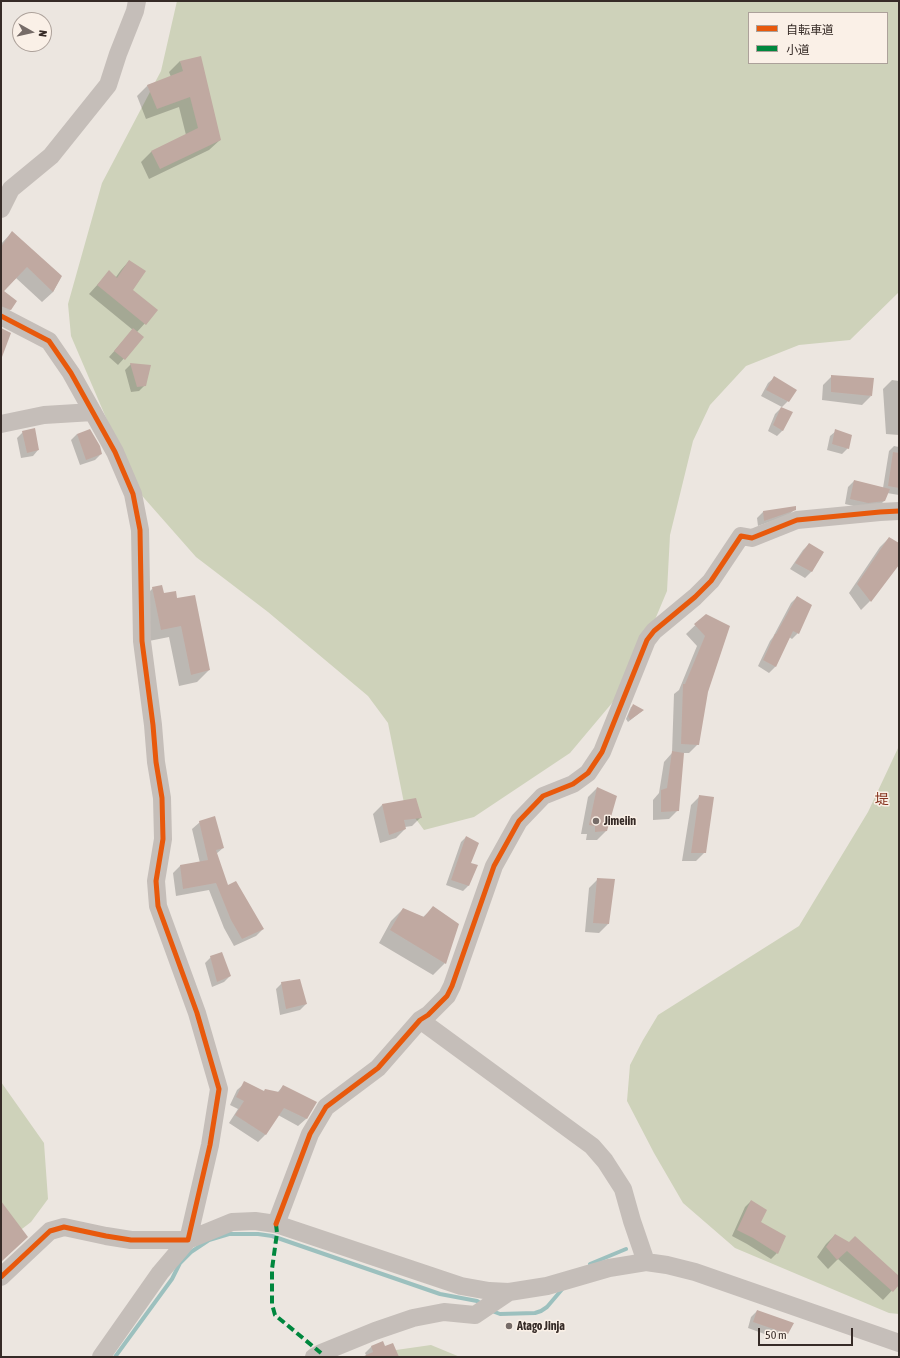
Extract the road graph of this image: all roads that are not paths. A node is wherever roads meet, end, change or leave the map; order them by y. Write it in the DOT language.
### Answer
graph roads {
  1 [pos="137,1"];
  2 [pos="1,209"];
  3 [pos="1,316"];
  4 [pos="93,412"];
  5 [pos="1,424"];
  6 [pos="899,511"];
  7 [pos="420,1020"];
  8 [pos="276,1224"];
  9 [pos="188,1240"];
  10 [pos="646,1262"];
  11 [pos="1,1277"];
  12 [pos="509,1292"];
  13 [pos="899,1343"];
  14 [pos="101,1357"];
  15 [pos="314,1357"];
  1 -- 2 [label="street"];
  3 -- 4 [label="street"];
  4 -- 5 [label="street"];
  4 -- 9 [label="street"];
  6 -- 7 [label="street"];
  7 -- 8 [label="street"];
  7 -- 10 [label="street"];
  8 -- 9 [label="street"];
  8 -- 12 [label="street"];
  9 -- 11 [label="street"];
  9 -- 14 [label="street"];
  10 -- 12 [label="street"];
  10 -- 13 [label="street"];
  12 -- 15 [label="street"];
}
